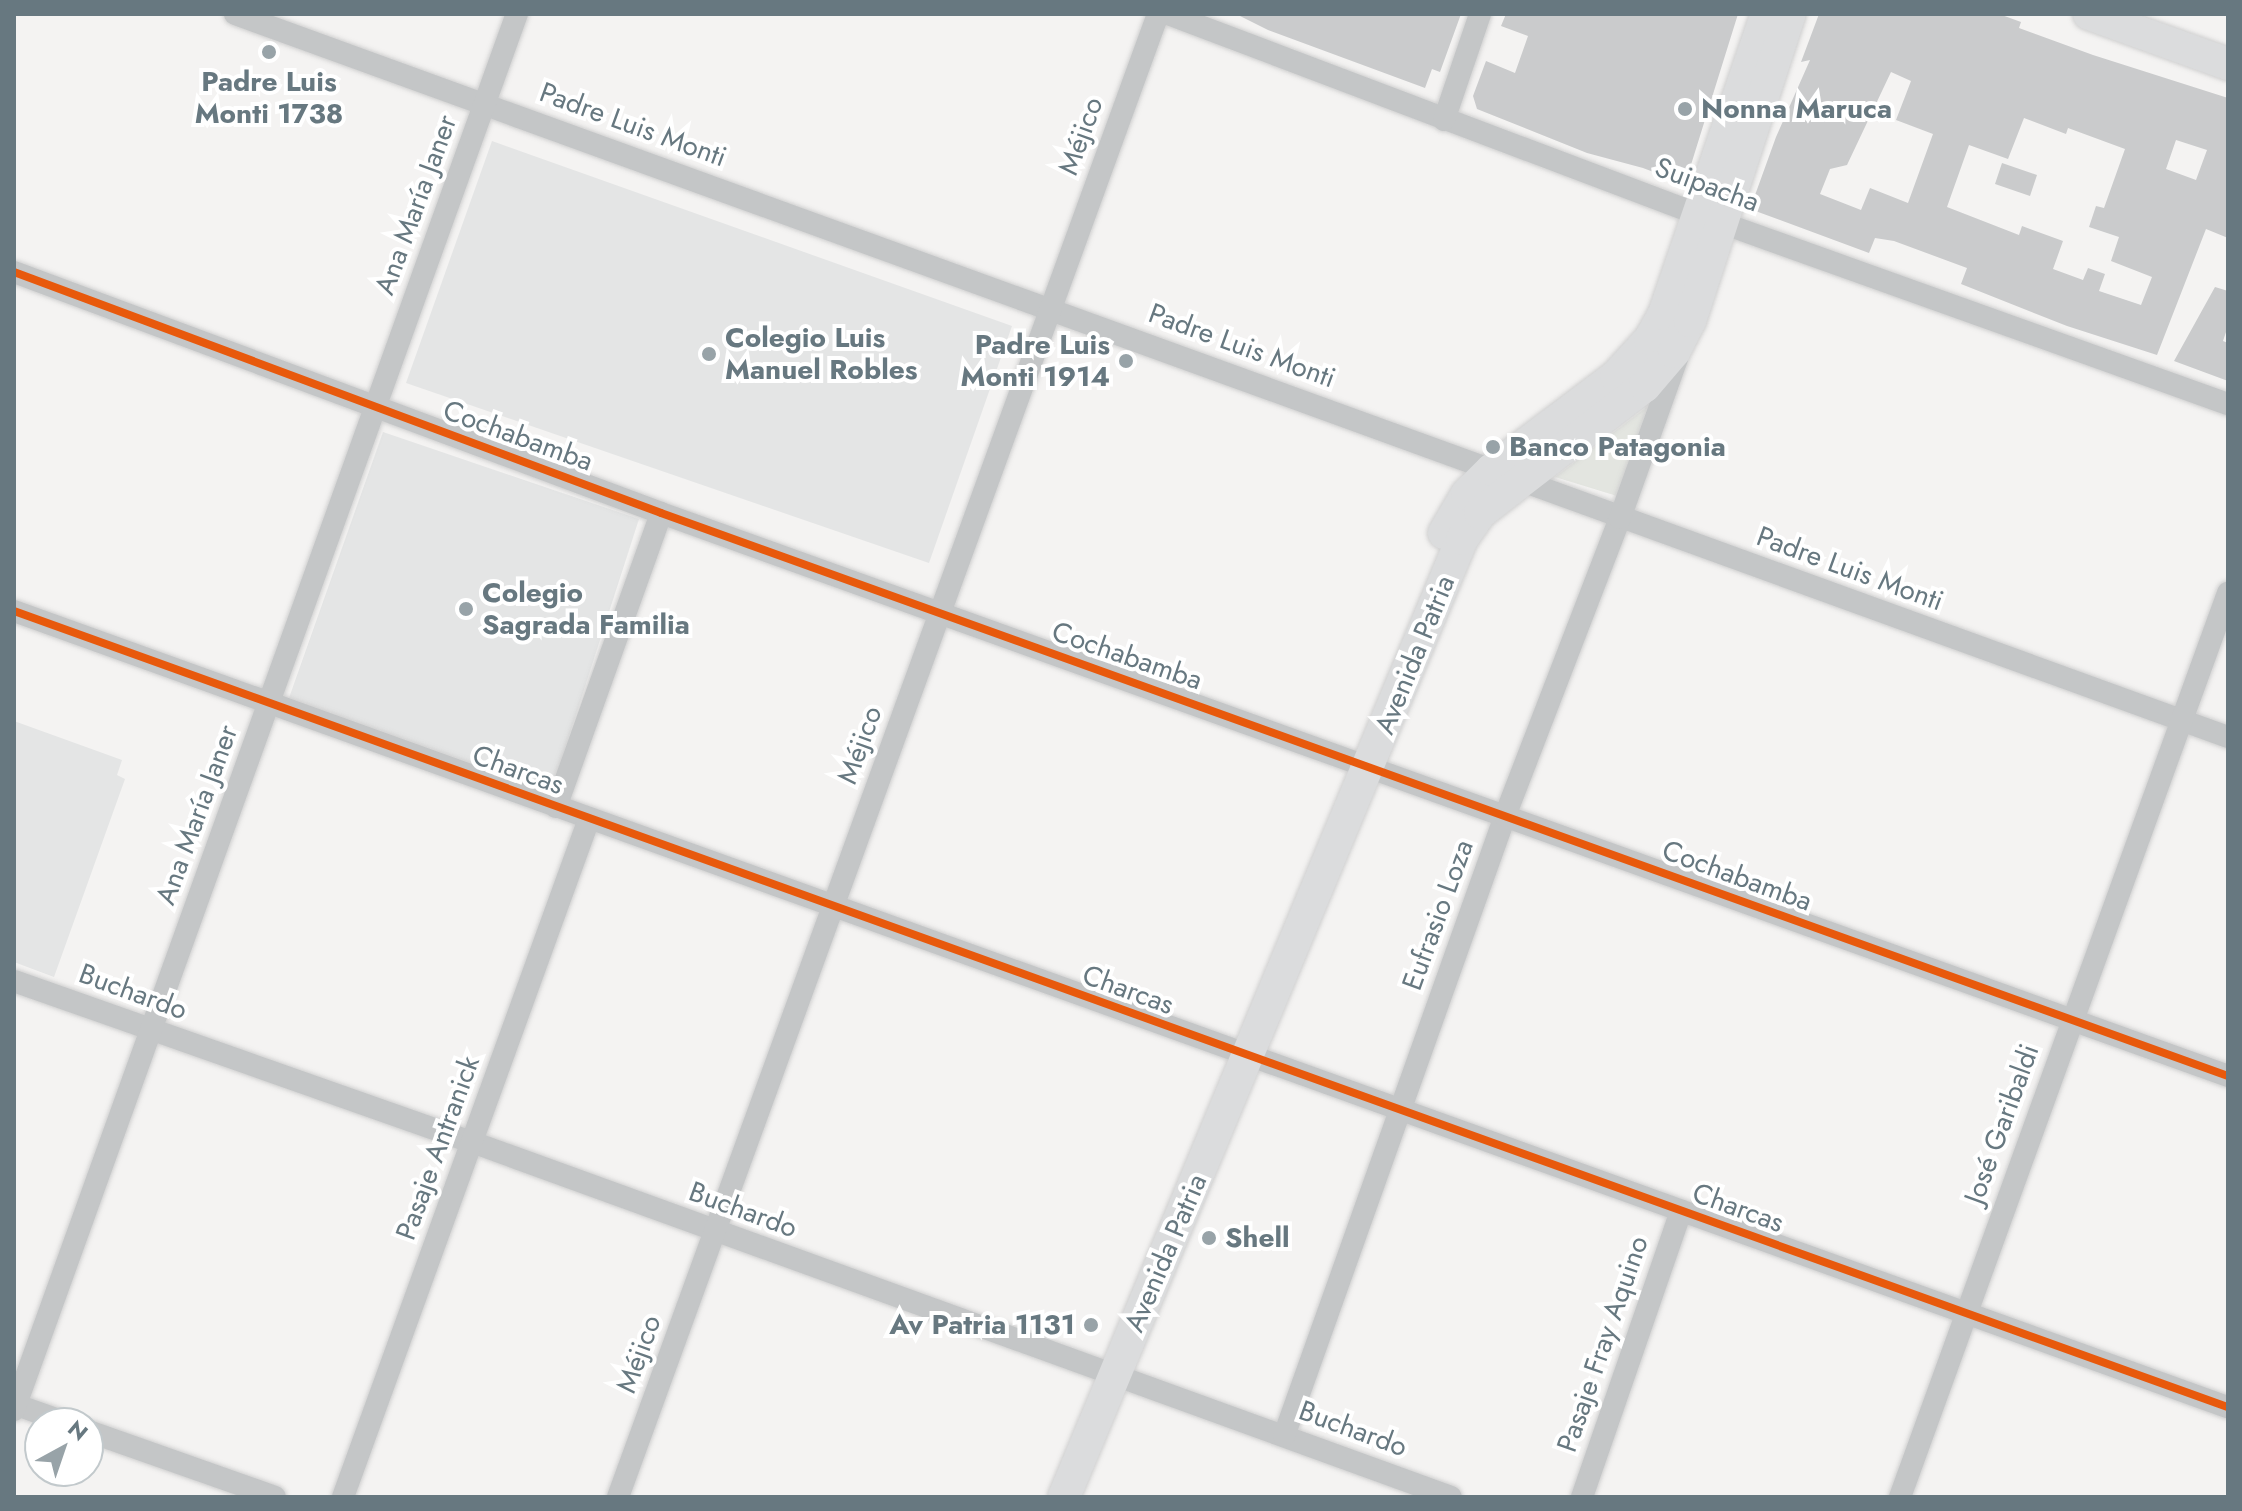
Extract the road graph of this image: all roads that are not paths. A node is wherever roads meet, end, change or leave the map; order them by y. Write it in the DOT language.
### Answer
graph roads {
  1 [pos="235,14"];
  2 [pos="517,14"];
  3 [pos="1158,14"];
  4 [pos="1168,14"];
  5 [pos="1480,14"];
  6 [pos="1767,14"];
  7 [pos="1790,14"];
  8 [pos="2089,14"];
  9 [pos="2228,64"];
  10 [pos="484,104"];
  11 [pos="1444,120"];
  12 [pos="1710,218"];
  13 [pos="14,272"];
  14 [pos="1051,308"];
  15 [pos="1637,394"];
  16 [pos="2228,404"];
  17 [pos="377,407"];
  18 [pos="1491,470"];
  19 [pos="1521,481"];
  20 [pos="661,513"];
  21 [pos="1620,518"];
  22 [pos="2228,593"];
  23 [pos="14,611"];
  24 [pos="940,614"];
  25 [pos="268,703"];
  26 [pos="2181,720"];
  27 [pos="2228,737"];
  28 [pos="1361,762"];
  29 [pos="556,807"];
  30 [pos="1505,816"];
  31 [pos="589,819"];
  32 [pos="833,907"];
  33 [pos="14,981"];
  34 [pos="2072,1019"];
  35 [pos="151,1031"];
  36 [pos="1239,1053"];
  37 [pos="2228,1076"];
  38 [pos="1401,1111"];
  39 [pos="472,1142"];
  40 [pos="1681,1211"];
  41 [pos="715,1232"];
  42 [pos="1965,1313"];
  43 [pos="1106,1372"];
  44 [pos="15,1406"];
  45 [pos="2228,1407"];
  46 [pos="1284,1436"];
  47 [pos="104,1437"];
  48 [pos="275,1497"];
  49 [pos="343,1497"];
  50 [pos="618,1497"];
  51 [pos="1044,1497"];
  52 [pos="1064,1497"];
  53 [pos="1451,1497"];
  54 [pos="1582,1497"];
  55 [pos="1900,1497"];
  1 -- 10 [label="street, Padre Luis Monti"];
  2 -- 10 [label="street, Ana María Janer"];
  3 -- 14 [label="street, Méjico"];
  4 -- 11 [label="street, Suipacha"];
  5 -- 11 [label="street"];
  6 -- 12 [label="main road, Avenida Patria"];
  7 -- 12 [label="main road, Avenida Patria"];
  8 -- 9 [label="main road"];
  10 -- 14 [label="street, Padre Luis Monti"];
  10 -- 17 [label="street, Ana María Janer"];
  11 -- 12 [label="street, Suipacha"];
  12 -- 15 [label="main road, Avenida Patria"];
  12 -- 15 [label="main road, Avenida Patria"];
  12 -- 16 [label="street, Suipacha"];
  13 -- 17 [label="street, Cochabamba"];
  14 -- 18 [label="street, Padre Luis Monti"];
  14 -- 24 [label="street, Méjico"];
  15 -- 18 [label="main road, Avenida Patria"];
  15 -- 19 [label="main road, Avenida Patria"];
  15 -- 21 [label="street, Eufrasio Loza"];
  17 -- 20 [label="street, Cochabamba"];
  17 -- 25 [label="street, Ana María Janer"];
  18 -- 19 [label="street, Padre Luis Monti"];
  18 -- 28 [label="main road, Avenida Patria"];
  19 -- 21 [label="street, Padre Luis Monti"];
  19 -- 28 [label="main road, Avenida Patria"];
  20 -- 24 [label="street, Cochabamba"];
  20 -- 29 [label="street"];
  21 -- 26 [label="street, Padre Luis Monti"];
  21 -- 30 [label="street, Eufrasio Loza"];
  22 -- 26 [label="street, José Garibaldi"];
  23 -- 25 [label="street, Charcas"];
  24 -- 28 [label="street, Cochabamba"];
  24 -- 32 [label="street, Méjico"];
  25 -- 29 [label="street, Charcas"];
  25 -- 35 [label="street, Ana María Janer"];
  26 -- 27 [label="street, Padre Luis Monti"];
  26 -- 34 [label="street, José Garibaldi"];
  28 -- 30 [label="street, Cochabamba"];
  28 -- 36 [label="main road, Avenida Patria"];
  29 -- 31 [label="street, Charcas"];
  30 -- 34 [label="street, Cochabamba"];
  30 -- 38 [label="street, Eufrasio Loza"];
  31 -- 32 [label="street, Charcas"];
  31 -- 39 [label="street, Pasaje Antranick"];
  32 -- 36 [label="street, Charcas"];
  32 -- 41 [label="street, Méjico"];
  33 -- 35 [label="street, Buchardo"];
  34 -- 37 [label="street, Cochabamba"];
  34 -- 42 [label="street, José Garibaldi"];
  35 -- 39 [label="street, Buchardo"];
  35 -- 44 [label="street, Ana María Janer"];
  36 -- 38 [label="street, Charcas"];
  36 -- 43 [label="main road, Avenida Patria"];
  38 -- 40 [label="street, Charcas"];
  38 -- 46 [label="street, Eufrasio Loza"];
  39 -- 41 [label="street, Buchardo"];
  39 -- 49 [label="street, Pasaje Antranick"];
  40 -- 42 [label="street, Charcas"];
  40 -- 54 [label="street, Pasaje Fray Aquino"];
  41 -- 43 [label="street, Buchardo"];
  41 -- 50 [label="street, Méjico"];
  42 -- 45 [label="street, Charcas"];
  42 -- 55 [label="street, José Garibaldi"];
  43 -- 46 [label="street, Buchardo"];
  43 -- 51 [label="main road, Avenida Patria"];
  43 -- 52 [label="main road, Avenida Patria"];
  46 -- 53 [label="street, Buchardo"];
  47 -- 48 [label="street"];
}
